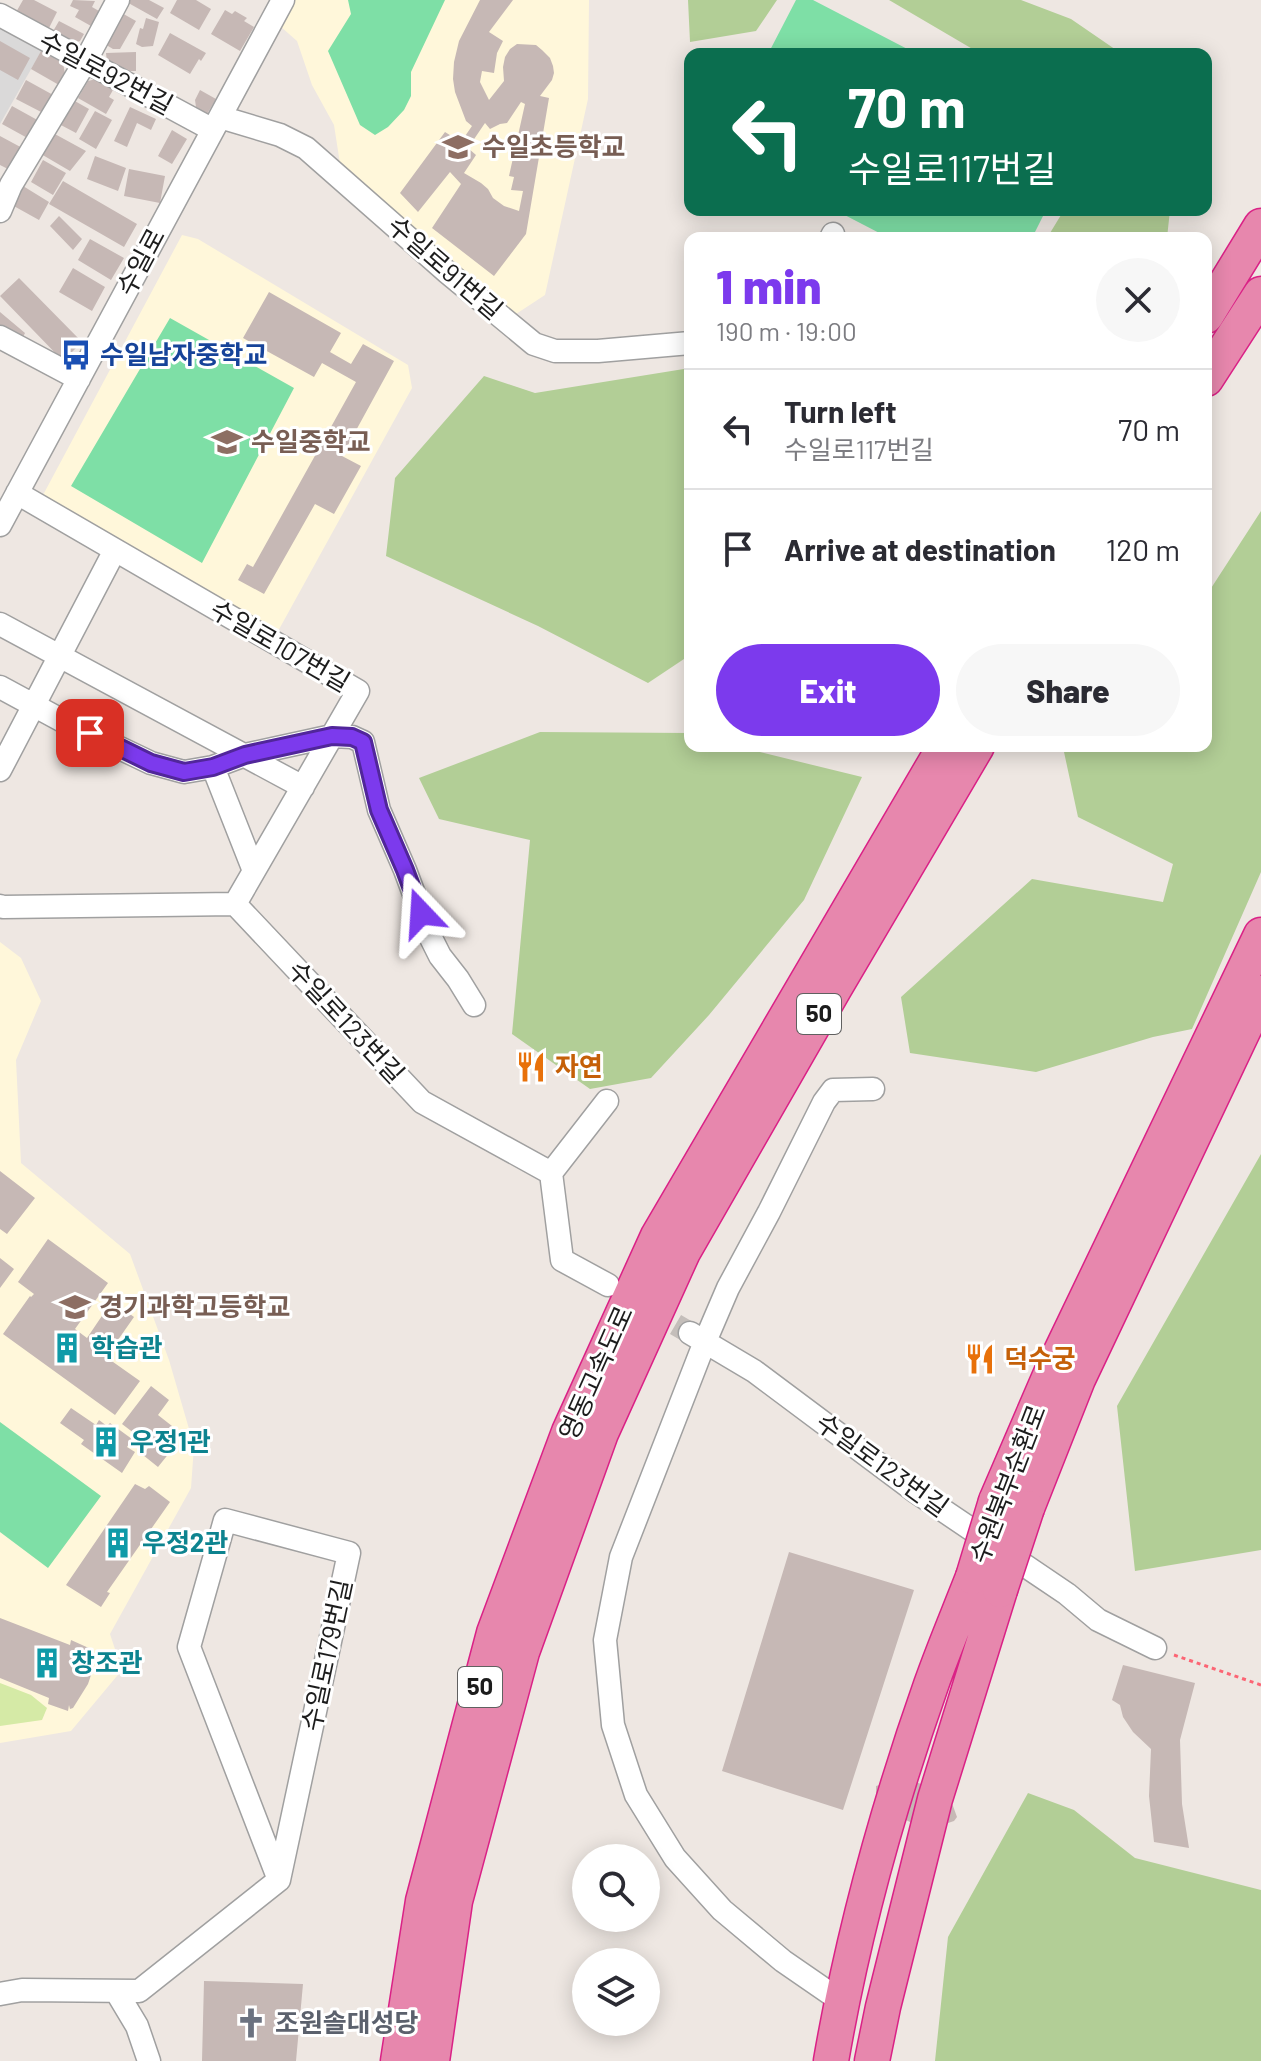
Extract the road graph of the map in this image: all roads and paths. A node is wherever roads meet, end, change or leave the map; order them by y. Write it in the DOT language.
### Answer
graph roads {
  1 [pos="118,0"];
  2 [pos="283,0"];
  3 [pos="0,15"];
  4 [pos="85,62"];
  5 [pos="216,124"];
  6 [pos="6,182"];
  7 [pos="0,211"];
  8 [pos="1261,226"];
  9 [pos="1261,294"];
  10 [pos="1212,306"];
  11 [pos="0,337"];
  12 [pos="684,344"];
  13 [pos="1212,370"];
  14 [pos="79,379"];
  15 [pos="17,493"];
  16 [pos="0,525"];
  17 [pos="115,550"];
  18 [pos="0,624"];
  19 [pos="60,656"];
  20 [pos="0,687"];
  21 [pos="34,705"];
  22 [pos="332,736"];
  23 [pos="941,752"];
  24 [pos="973,752"];
  25 [pos="245,755"];
  26 [pos="213,767"];
  27 [pos="0,770"];
  28 [pos="303,787"];
  29 [pos="254,871"];
  30 [pos="235,904"];
  31 [pos="0,906"];
  32 [pos="1261,935"];
  33 [pos="1261,993"];
  34 [pos="474,1005"];
  35 [pos="873,1089"];
  36 [pos="607,1101"];
  37 [pos="551,1173"];
  38 [pos="608,1285"];
  39 [pos="697,1338"];
  40 [pos="1011,1504"];
  41 [pos="986,1583"];
  42 [pos="1155,1648"];
  43 [pos="1261,1685"];
  44 [pos="279,1880"];
  45 [pos="116,1991"];
  46 [pos="0,1994"];
  47 [pos="841,2001"];
  48 [pos="149,2061"];
  49 [pos="398,2061"];
  50 [pos="432,2061"];
  51 [pos="831,2061"];
  52 [pos="872,2061"];
  1 -- 4 [label="street"];
  2 -- 5 [label="street, 수일로"];
  3 -- 4 [label="street, 수일로92번길"];
  4 -- 5 [label="street, 수일로92번길"];
  4 -- 6 [label="street"];
  5 -- 12 [label="street, 수일로91번길"];
  5 -- 14 [label="street, 수일로"];
  6 -- 7 [label="street"];
  8 -- 10 [label="highway"];
  9 -- 13 [label="highway"];
  11 -- 14 [label="street"];
  14 -- 15 [label="street, 수일로"];
  15 -- 16 [label="street, 수일로"];
  15 -- 17 [label="street, 수일로107번길"];
  17 -- 19 [label="street"];
  17 -- 22 [label="street, 수일로107번길"];
  18 -- 19 [label="street"];
  19 -- 21 [label="street"];
  19 -- 25 [label="street"];
  20 -- 21 [label="street"];
  21 -- 26 [label="street"];
  21 -- 27 [label="street"];
  22 -- 25 [label="street"];
  22 -- 28 [label="street, 수일로107번길"];
  22 -- 34 [label="street"];
  23 -- 49 [label="highway, 영동고속도로 / 50"];
  24 -- 50 [label="highway, 영동고속도로 / 50"];
  25 -- 26 [label="street"];
  25 -- 28 [label="street"];
  26 -- 29 [label="street"];
  28 -- 29 [label="street, 수일로107번길"];
  29 -- 30 [label="street, 수일로107번길"];
  30 -- 31 [label="street"];
  30 -- 37 [label="street, 수일로123번길"];
  32 -- 40 [label="highway, 수원북부순환로"];
  33 -- 40 [label="highway, 수원북부순환로"];
  35 -- 39 [label="street"];
  36 -- 37 [label="street"];
  37 -- 38 [label="street"];
  39 -- 42 [label="street, 수일로123번길"];
  39 -- 47 [label="street"];
  40 -- 41 [label="highway, 수원북부순환로, bridge"];
  41 -- 47 [label="highway, 수원북부순환로"];
  41 -- 52 [label="highway, 수원북부순환로"];
  42 -- 43 [label="path"];
  44 -- 44 [label="street, 수일로179번길"];
  44 -- 45 [label="street"];
  45 -- 46 [label="street"];
  45 -- 48 [label="street"];
  47 -- 51 [label="highway, 수원북부순환로"];
}
